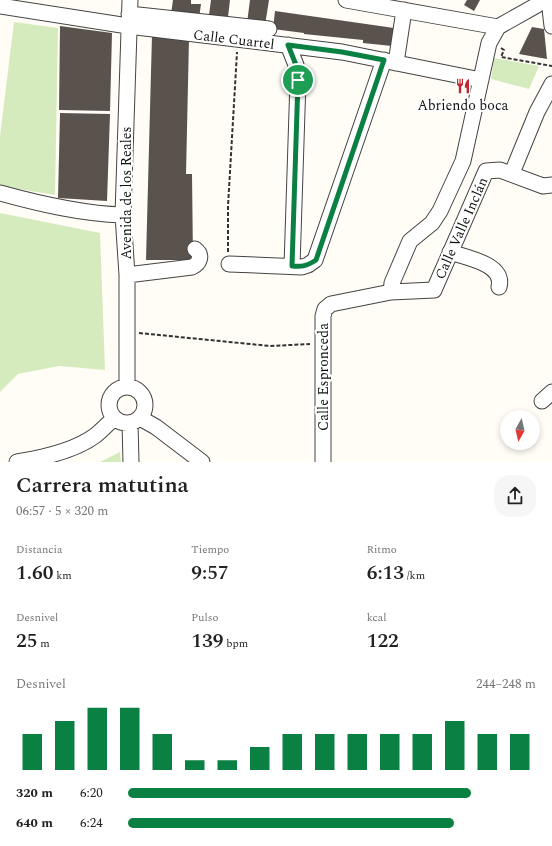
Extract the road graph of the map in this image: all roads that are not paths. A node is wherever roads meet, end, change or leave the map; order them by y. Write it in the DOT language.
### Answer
graph roads {
  1 [pos="348,0"];
  2 [pos="540,0"];
  3 [pos="548,0"];
  4 [pos="0,6"];
  5 [pos="424,7"];
  6 [pos="404,10"];
  7 [pos="129,13"];
  8 [pos="552,26"];
  9 [pos="498,27"];
  10 [pos="269,29"];
  11 [pos="288,45"];
  12 [pos="390,62"];
  13 [pos="481,80"];
  14 [pos="552,84"];
  15 [pos="512,173"];
  16 [pos="552,185"];
  17 [pos="0,193"];
  18 [pos="123,215"];
  19 [pos="195,249"];
  20 [pos="450,252"];
  21 [pos="229,264"];
  22 [pos="292,266"];
  23 [pos="127,275"];
  24 [pos="499,287"];
  25 [pos="434,290"];
  26 [pos="391,292"];
  27 [pos="127,386"];
  28 [pos="114,418"];
  29 [pos="135,420"];
  30 [pos="17,462"];
  31 [pos="131,462"];
  32 [pos="202,462"];
  33 [pos="323,462"];
  1 -- 6 [label="street"];
  2 -- 9 [label="street"];
  3 -- 8 [label="street"];
  4 -- 7 [label="street"];
  5 -- 6 [label="street"];
  5 -- 9 [label="street"];
  6 -- 12 [label="street"];
  7 -- 10 [label="street"];
  7 -- 11 [label="street, Calle Cuartel"];
  7 -- 18 [label="street, Avenida de los Reales"];
  9 -- 13 [label="street"];
  11 -- 12 [label="street, Calle Cuartel"];
  11 -- 22 [label="street"];
  12 -- 13 [label="street, Calle Cuartel"];
  12 -- 22 [label="street"];
  13 -- 26 [label="street"];
  14 -- 15 [label="street"];
  15 -- 16 [label="street"];
  15 -- 20 [label="street, Calle Valle Inclán"];
  17 -- 18 [label="street"];
  18 -- 23 [label="street, Avenida de los Reales"];
  19 -- 23 [label="street"];
  20 -- 24 [label="street"];
  20 -- 25 [label="street, Calle Valle Inclán"];
  21 -- 22 [label="street"];
  23 -- 27 [label="street, Avenida de los Reales"];
  25 -- 26 [label="street, Calle Espronceda"];
  26 -- 33 [label="street, Calle Espronceda"];
  27 -- 28 [label="street"];
  27 -- 29 [label="street"];
  28 -- 29 [label="street"];
  28 -- 30 [label="street"];
  29 -- 31 [label="street"];
  29 -- 32 [label="street"];
}
